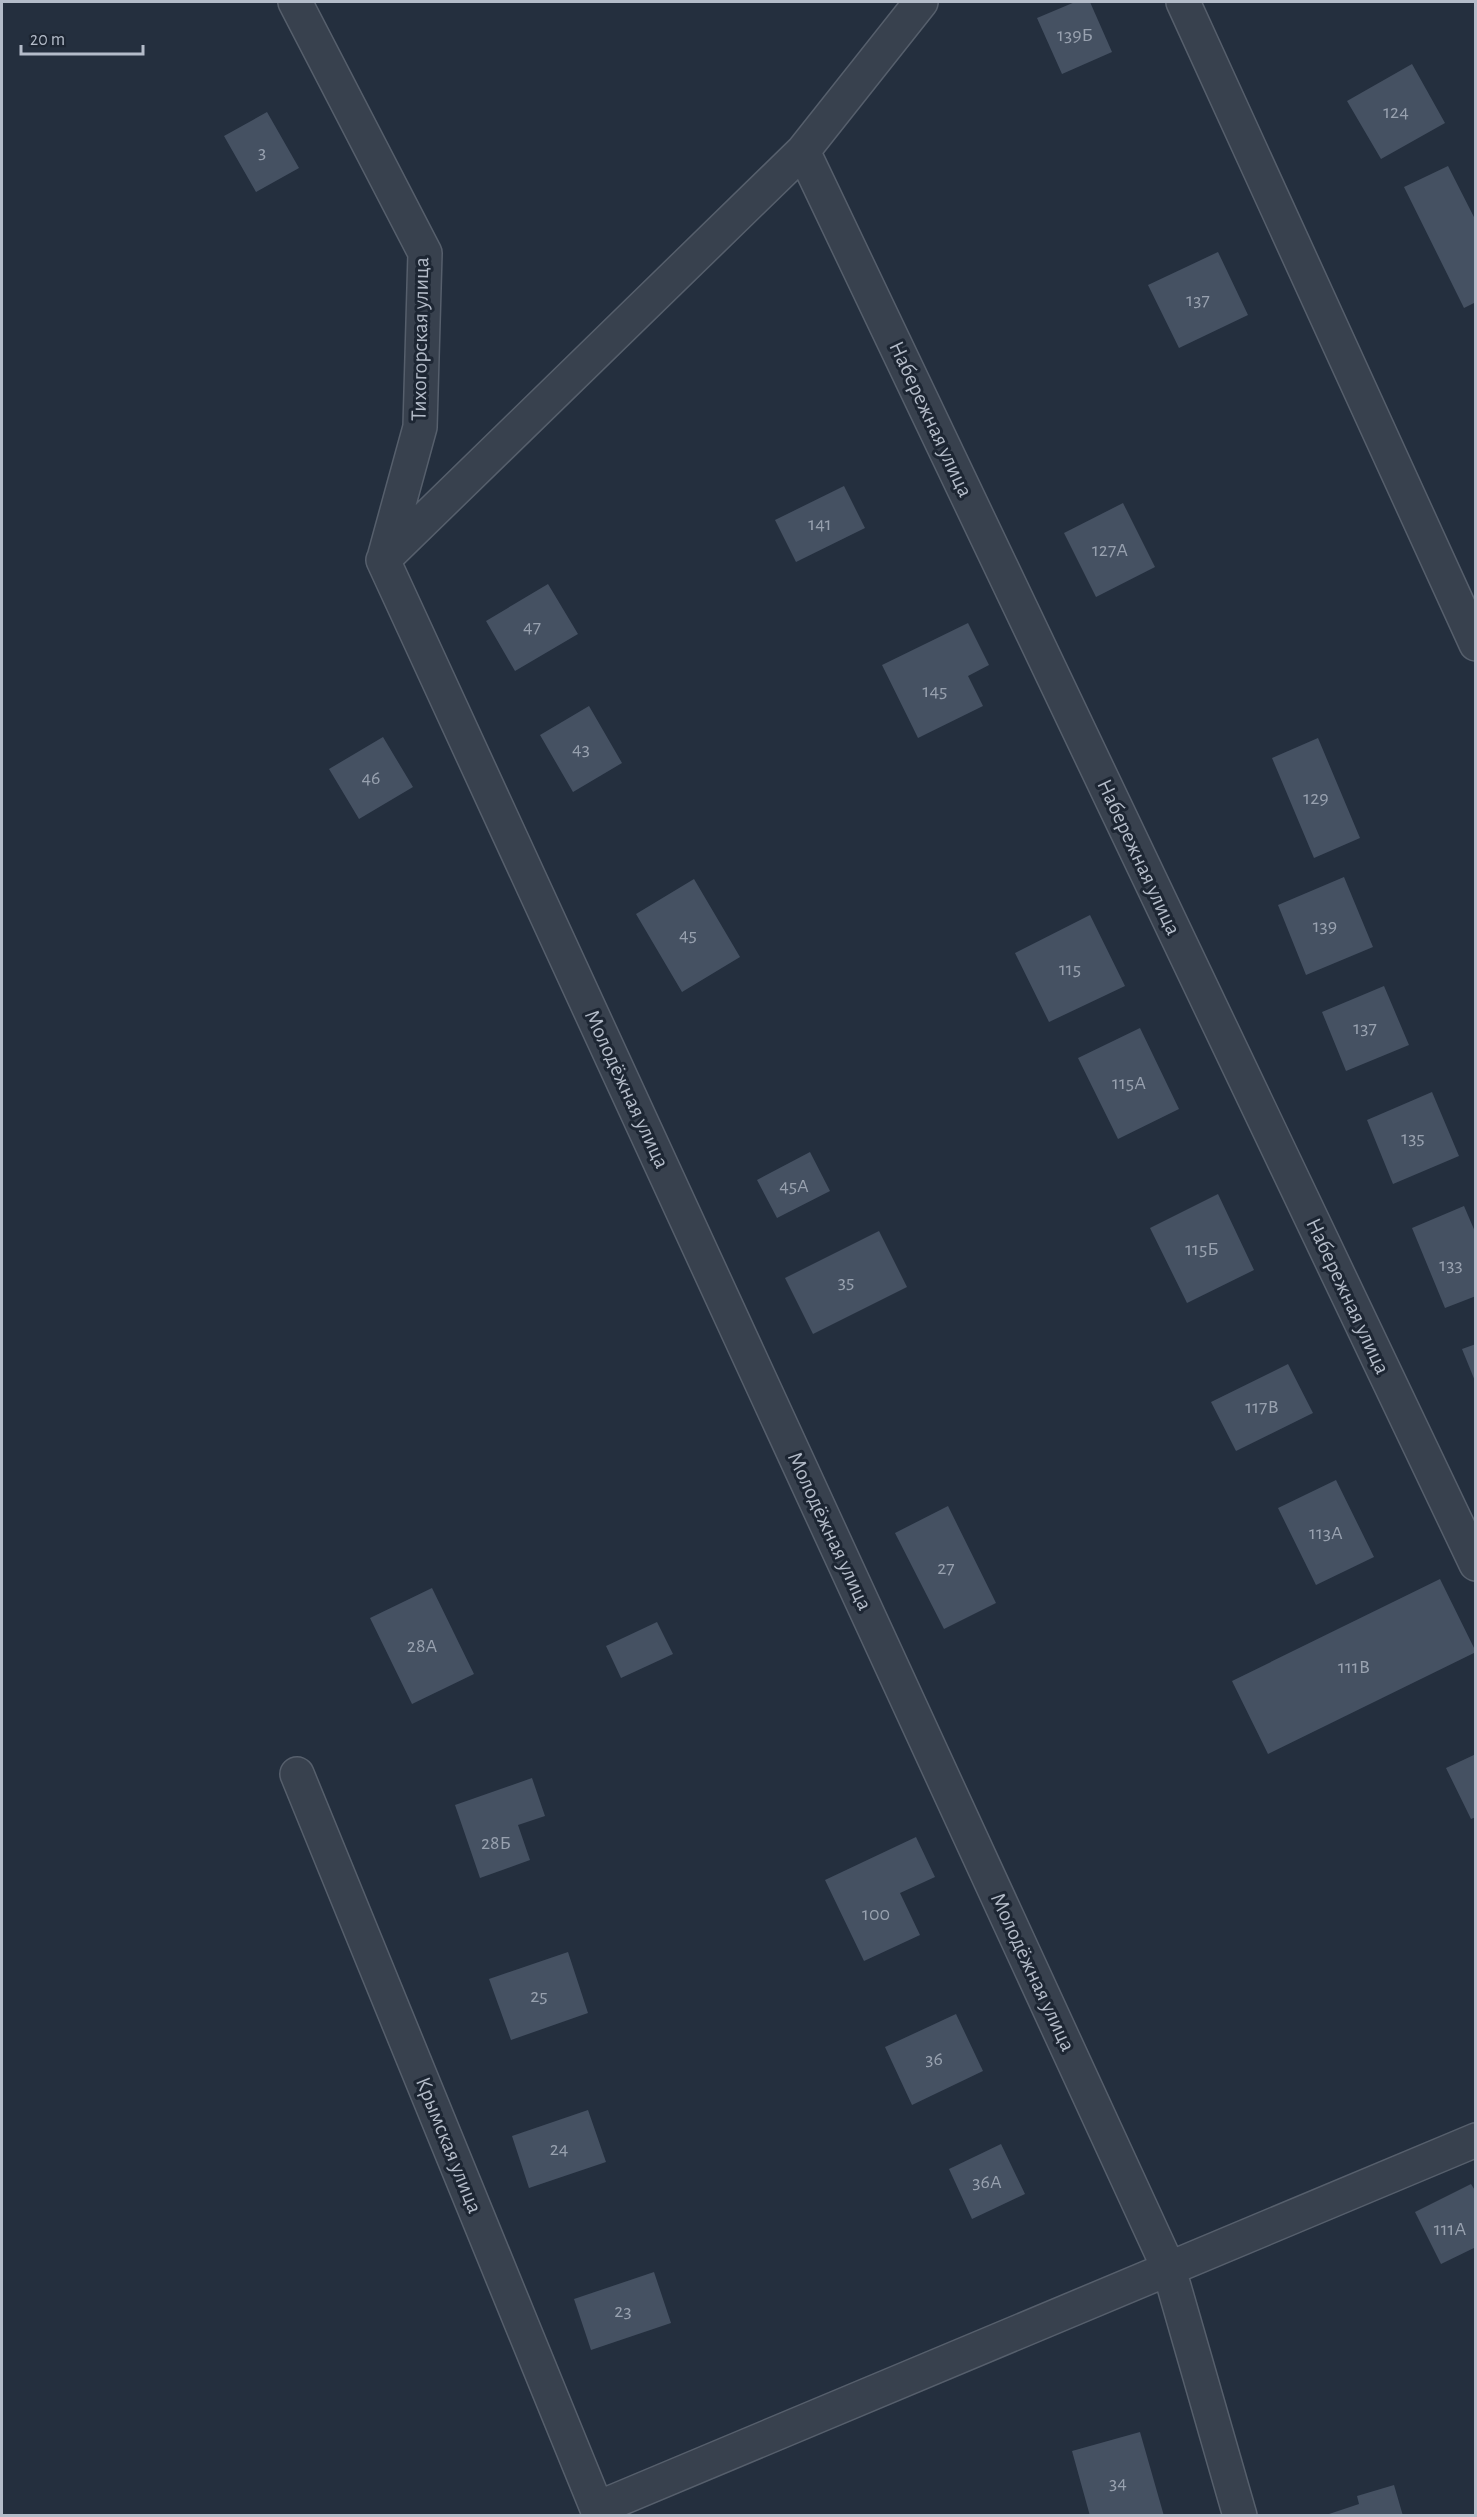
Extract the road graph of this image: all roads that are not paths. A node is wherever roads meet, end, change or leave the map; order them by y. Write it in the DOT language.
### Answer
graph roads {
  1 [pos="295,2"];
  2 [pos="921,2"];
  3 [pos="1183,2"];
  4 [pos="803,151"];
  5 [pos="383,560"];
  6 [pos="1476,644"];
  7 [pos="1476,1564"];
  8 [pos="297,1774"];
  9 [pos="1476,2140"];
  10 [pos="1169,2269"];
  11 [pos="599,2512"];
  12 [pos="1240,2516"];
  1 -- 5 [label="street, Тихогорская улица"];
  2 -- 4 [label="street"];
  3 -- 6 [label="street"];
  4 -- 5 [label="street"];
  4 -- 7 [label="street, Набережная улица"];
  5 -- 10 [label="street, Молодёжная улица"];
  8 -- 11 [label="street, Крымская улица"];
  9 -- 10 [label="street"];
  10 -- 11 [label="street"];
  10 -- 12 [label="street, Молодёжная улица"];
}
